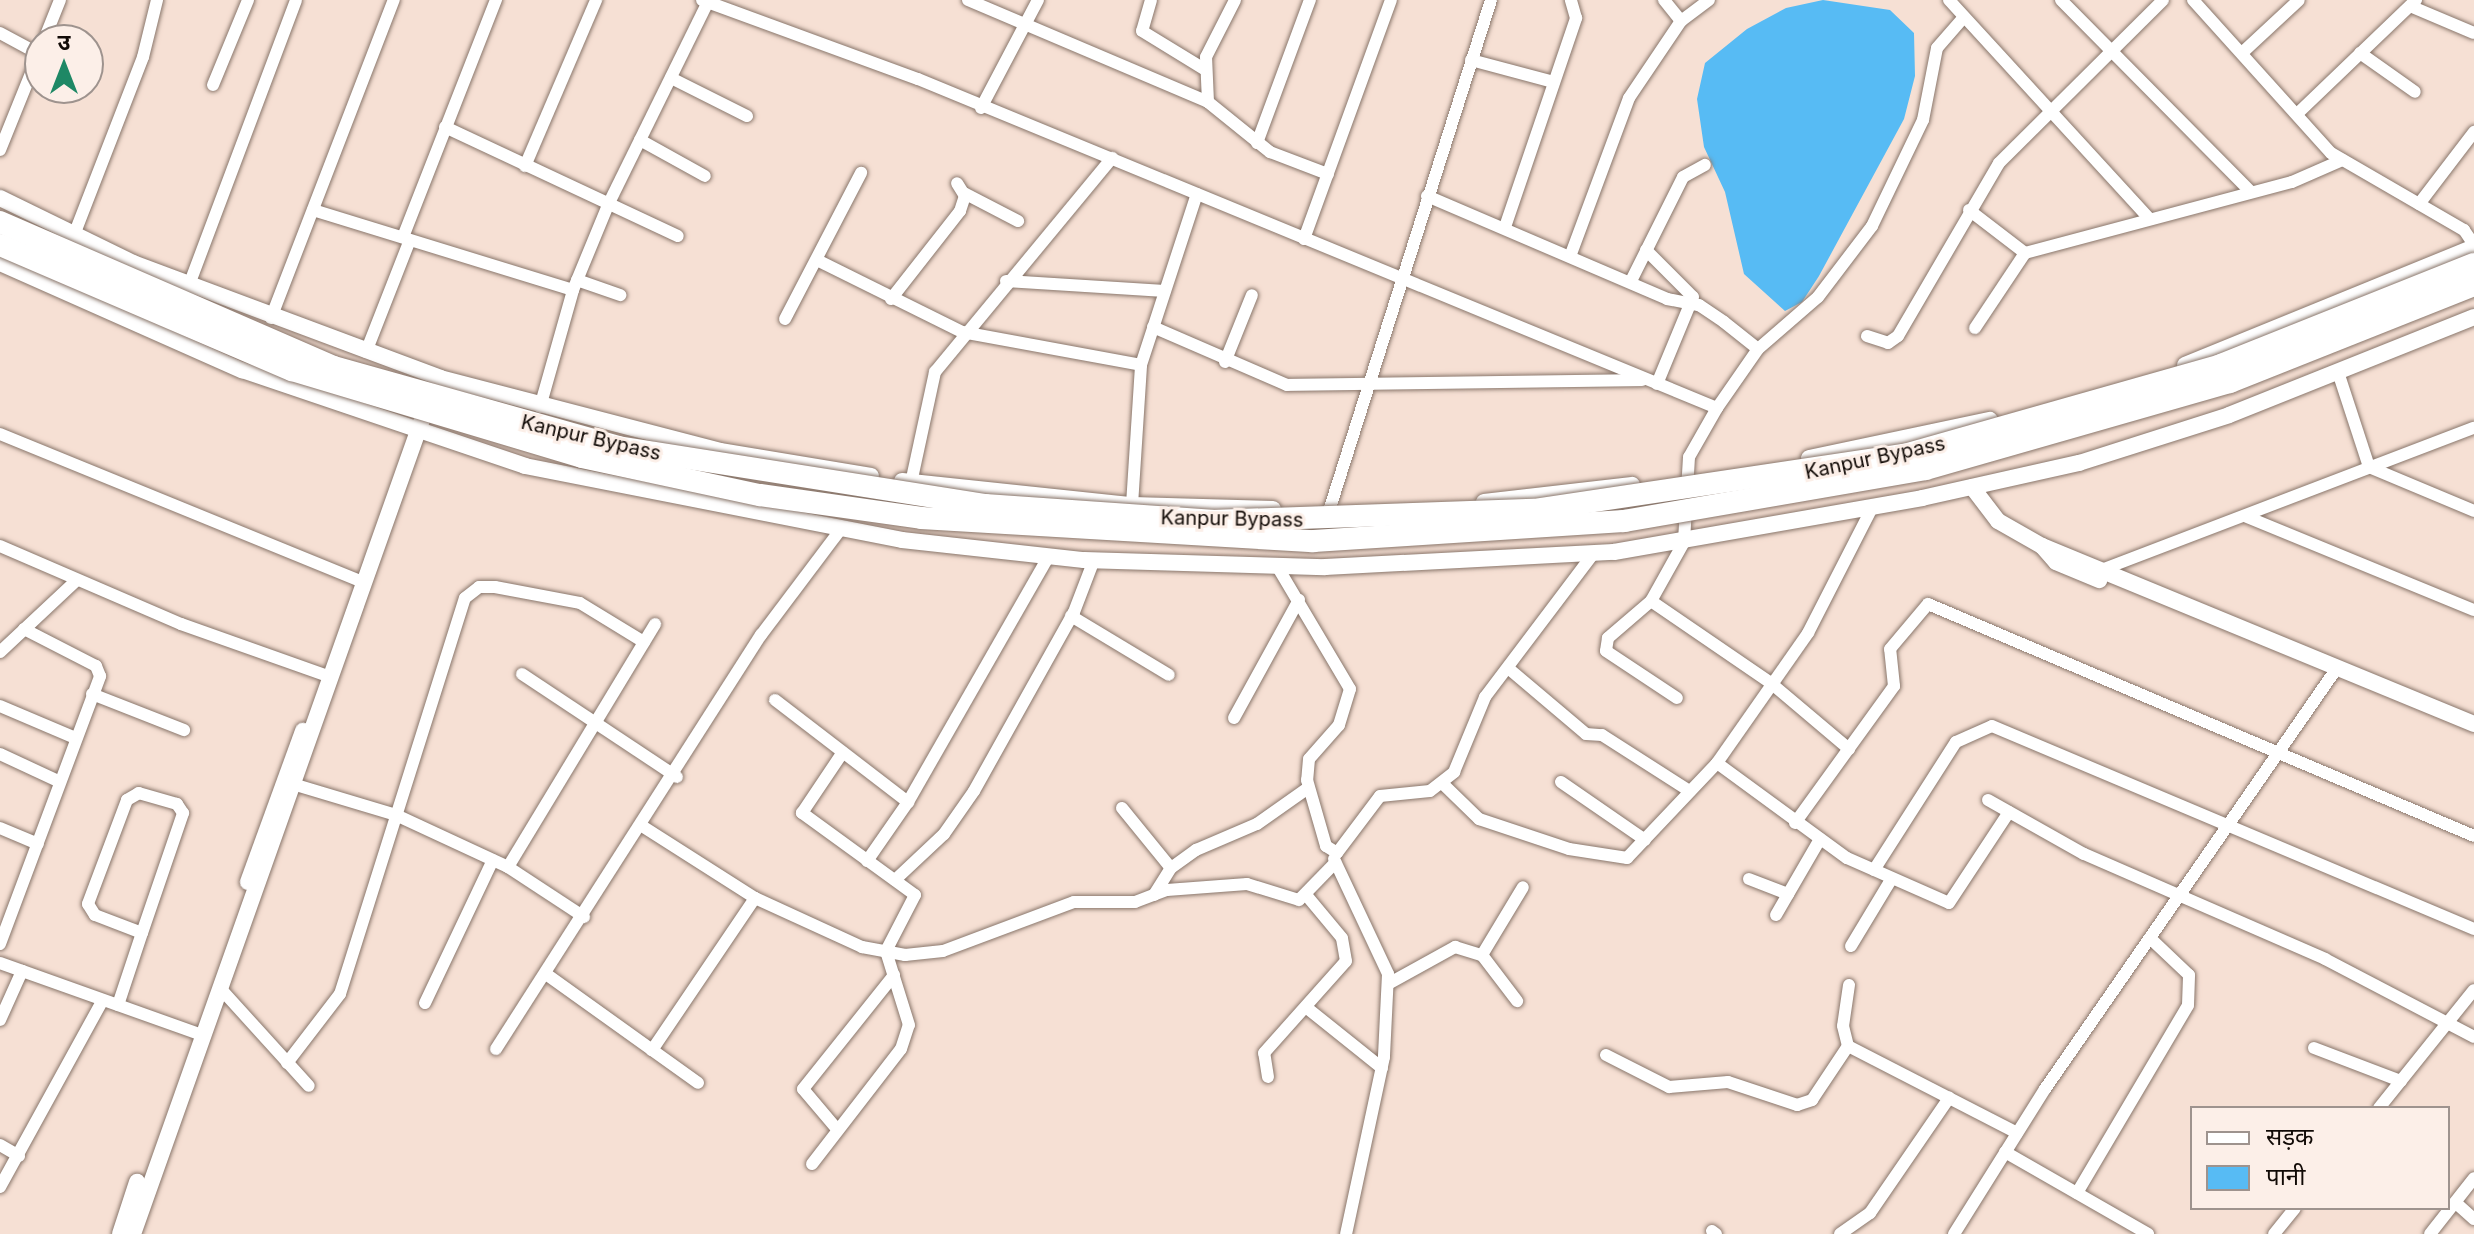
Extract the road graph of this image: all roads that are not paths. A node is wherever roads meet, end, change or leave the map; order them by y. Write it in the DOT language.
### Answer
graph roads {
  1 [pos="60,0"];
  2 [pos="157,0"];
  3 [pos="248,0"];
  4 [pos="296,0"];
  5 [pos="394,0"];
  6 [pos="496,0"];
  7 [pos="596,0"];
  8 [pos="968,0"];
  9 [pos="1038,0"];
  10 [pos="1151,0"];
  11 [pos="1235,0"];
  12 [pos="1310,0"];
  13 [pos="1391,0"];
  14 [pos="1491,0"];
  15 [pos="1571,0"];
  16 [pos="1664,0"];
  17 [pos="1709,0"];
  18 [pos="1949,0"];
  19 [pos="2061,0"];
  20 [pos="2163,0"];
  21 [pos="2193,0"];
  22 [pos="2299,0"];
  23 [pos="707,1"];
  24 [pos="2413,3"];
  25 [pos="1963,18"];
  26 [pos="1681,21"];
  27 [pos="1023,23"];
  28 [pos="50,24"];
  29 [pos="0,33"];
  30 [pos="2474,33"];
  31 [pos="24,45"];
  32 [pos="2108,51"];
  33 [pos="2243,52"];
  34 [pos="2360,53"];
  35 [pos="1471,60"];
  36 [pos="1204,69"];
  37 [pos="671,78"];
  38 [pos="1550,81"];
  39 [pos="213,85"];
  40 [pos="24,90"];
  41 [pos="2415,92"];
  42 [pos="1208,102"];
  43 [pos="981,108"];
  44 [pos="2048,112"];
  45 [pos="2297,114"];
  46 [pos="747,116"];
  47 [pos="445,127"];
  48 [pos="2474,132"];
  49 [pos="640,140"];
  50 [pos="1257,143"];
  51 [pos="0,150"];
  52 [pos="1112,158"];
  53 [pos="2342,160"];
  54 [pos="1705,165"];
  55 [pos="525,166"];
  56 [pos="861,173"];
  57 [pos="1328,174"];
  58 [pos="705,176"];
  59 [pos="2250,191"];
  60 [pos="1197,194"];
  61 [pos="1427,196"];
  62 [pos="0,198"];
  63 [pos="2419,204"];
  64 [pos="608,205"];
  65 [pos="313,210"];
  66 [pos="1969,210"];
  67 [pos="2150,219"];
  68 [pos="1018,221"];
  69 [pos="0,222"];
  70 [pos="1505,227"];
  71 [pos="74,235"];
  72 [pos="678,236"];
  73 [pos="406,238"];
  74 [pos="1304,239"];
  75 [pos="0,245"];
  76 [pos="2474,246"];
  77 [pos="1646,250"];
  78 [pos="2025,253"];
  79 [pos="1571,254"];
  80 [pos="817,260"];
  81 [pos="0,263"];
  82 [pos="2474,264"];
  83 [pos="1398,279"];
  84 [pos="1006,281"];
  85 [pos="1631,281"];
  86 [pos="189,285"];
  87 [pos="575,285"];
  88 [pos="2474,285"];
  89 [pos="1165,291"];
  90 [pos="620,295"];
  91 [pos="1252,295"];
  92 [pos="891,299"];
  93 [pos="1693,303"];
  94 [pos="2474,317"];
  95 [pos="271,318"];
  96 [pos="785,319"];
  97 [pos="1153,327"];
  98 [pos="1975,328"];
  99 [pos="962,332"];
  100 [pos="1867,336"];
  101 [pos="1758,349"];
  102 [pos="366,352"];
  103 [pos="1225,362"];
  104 [pos="1141,365"];
  105 [pos="2339,375"];
  106 [pos="440,378"];
  107 [pos="1652,382"];
  108 [pos="1363,387"];
  109 [pos="540,407"];
  110 [pos="1717,408"];
  111 [pos="2474,428"];
  112 [pos="413,432"];
  113 [pos="0,434"];
  114 [pos="2369,467"];
  115 [pos="1686,478"];
  116 [pos="911,483"];
  117 [pos="1972,487"];
  118 [pos="1132,505"];
  119 [pos="1872,508"];
  120 [pos="1329,511"];
  121 [pos="2474,511"];
  122 [pos="2247,517"];
  123 [pos="841,529"];
  124 [pos="1684,542"];
  125 [pos="0,546"];
  126 [pos="1593,554"];
  127 [pos="1049,556"];
  128 [pos="1094,560"];
  129 [pos="1277,566"];
  130 [pos="2095,573"];
  131 [pos="76,581"];
  132 [pos="362,582"];
  133 [pos="1299,600"];
  134 [pos="1651,601"];
  135 [pos="2474,610"];
  136 [pos="1071,616"];
  137 [pos="655,624"];
  138 [pos="24,629"];
  139 [pos="644,642"];
  140 [pos="0,652"];
  141 [pos="1508,668"];
  142 [pos="2334,672"];
  143 [pos="522,674"];
  144 [pos="1169,675"];
  145 [pos="328,676"];
  146 [pos="1772,684"];
  147 [pos="92,694"];
  148 [pos="1677,698"];
  149 [pos="775,700"];
  150 [pos="0,706"];
  151 [pos="1234,718"];
  152 [pos="594,720"];
  153 [pos="2474,724"];
  154 [pos="184,730"];
  155 [pos="2474,735"];
  156 [pos="73,737"];
  157 [pos="1849,749"];
  158 [pos="843,752"];
  159 [pos="0,754"];
  160 [pos="2275,754"];
  161 [pos="1717,763"];
  162 [pos="677,777"];
  163 [pos="58,781"];
  164 [pos="1561,782"];
  165 [pos="290,783"];
  166 [pos="1442,783"];
  167 [pos="1308,788"];
  168 [pos="1688,790"];
  169 [pos="1988,800"];
  170 [pos="908,802"];
  171 [pos="1122,808"];
  172 [pos="2009,812"];
  173 [pos="396,815"];
  174 [pos="1795,823"];
  175 [pos="642,826"];
  176 [pos="2226,826"];
  177 [pos="0,828"];
  178 [pos="2474,836"];
  179 [pos="1820,839"];
  180 [pos="1645,840"];
  181 [pos="38,844"];
  182 [pos="1333,858"];
  183 [pos="493,860"];
  184 [pos="867,861"];
  185 [pos="508,867"];
  186 [pos="1171,868"];
  187 [pos="1874,870"];
  188 [pos="1892,878"];
  189 [pos="1749,879"];
  190 [pos="895,880"];
  191 [pos="1523,887"];
  192 [pos="1788,894"];
  193 [pos="2181,894"];
  194 [pos="1154,895"];
  195 [pos="1307,896"];
  196 [pos="755,898"];
  197 [pos="1776,915"];
  198 [pos="584,917"];
  199 [pos="2474,929"];
  200 [pos="142,933"];
  201 [pos="2150,938"];
  202 [pos="0,944"];
  203 [pos="1851,946"];
  204 [pos="886,951"];
  205 [pos="1482,955"];
  206 [pos="0,963"];
  207 [pos="22,971"];
  208 [pos="546,974"];
  209 [pos="894,975"];
  210 [pos="1388,984"];
  211 [pos="1849,985"];
  212 [pos="220,988"];
  213 [pos="2474,990"];
  214 [pos="103,1000"];
  215 [pos="1517,1001"];
  216 [pos="425,1003"];
  217 [pos="118,1005"];
  218 [pos="1307,1008"];
  219 [pos="0,1020"];
  220 [pos="2450,1020"];
  221 [pos="197,1033"];
  222 [pos="2474,1037"];
  223 [pos="1848,1046"];
  224 [pos="2314,1048"];
  225 [pos="496,1049"];
  226 [pos="652,1050"];
  227 [pos="1606,1055"];
  228 [pos="287,1063"];
  229 [pos="1382,1068"];
  230 [pos="1268,1077"];
  231 [pos="2401,1081"];
  232 [pos="698,1083"];
  233 [pos="309,1086"];
  234 [pos="1949,1098"];
  235 [pos="2381,1106"];
  236 [pos="836,1128"];
  237 [pos="2017,1133"];
  238 [pos="0,1145"];
  239 [pos="2005,1152"];
  240 [pos="19,1156"];
  241 [pos="812,1164"];
  242 [pos="2474,1178"];
  243 [pos="0,1187"];
  244 [pos="2077,1193"];
  245 [pos="2456,1203"];
  246 [pos="2293,1210"];
  247 [pos="2474,1219"];
  248 [pos="120,1234"];
  249 [pos="133,1234"];
  250 [pos="1346,1234"];
  251 [pos="1840,1234"];
  252 [pos="1954,1234"];
  253 [pos="2148,1234"];
  254 [pos="2274,1234"];
  255 [pos="2430,1234"];
  1 -- 28 [label="street"];
  2 -- 71 [label="street"];
  3 -- 39 [label="street"];
  4 -- 86 [label="street"];
  5 -- 65 [label="street"];
  6 -- 47 [label="street"];
  7 -- 55 [label="street"];
  8 -- 27 [label="street"];
  9 -- 27 [label="street"];
  10 -- 36 [label="street"];
  11 -- 36 [label="street"];
  12 -- 50 [label="street"];
  13 -- 57 [label="street"];
  14 -- 35 [label="street"];
  15 -- 38 [label="street"];
  16 -- 26 [label="street"];
  17 -- 26 [label="street"];
  18 -- 25 [label="street"];
  19 -- 32 [label="street"];
  20 -- 32 [label="street"];
  21 -- 33 [label="street"];
  22 -- 33 [label="street"];
  23 -- 37 [label="street"];
  23 -- 43 [label="street"];
  24 -- 30 [label="street"];
  24 -- 34 [label="street"];
  25 -- 44 [label="street"];
  25 -- 101 [label="street"];
  26 -- 79 [label="street"];
  27 -- 42 [label="street"];
  27 -- 43 [label="street"];
  29 -- 31 [label="street"];
  32 -- 44 [label="street"];
  32 -- 59 [label="street"];
  33 -- 45 [label="street"];
  34 -- 41 [label="street"];
  34 -- 45 [label="street"];
  35 -- 38 [label="street"];
  35 -- 61 [label="street"];
  36 -- 42 [label="street"];
  37 -- 46 [label="street"];
  37 -- 49 [label="street"];
  38 -- 70 [label="street"];
  40 -- 51 [label="street"];
  42 -- 50 [label="street"];
  43 -- 52 [label="street"];
  44 -- 66 [label="street"];
  44 -- 67 [label="street"];
  45 -- 53 [label="street"];
  47 -- 55 [label="street"];
  47 -- 73 [label="street"];
  48 -- 63 [label="street"];
  49 -- 58 [label="street"];
  49 -- 64 [label="street"];
  50 -- 57 [label="street"];
  52 -- 60 [label="street"];
  52 -- 84 [label="street"];
  53 -- 59 [label="street"];
  53 -- 63 [label="street"];
  54 -- 77 [label="street"];
  55 -- 64 [label="street"];
  56 -- 80 [label="street"];
  57 -- 74 [label="street"];
  59 -- 67 [label="street"];
  60 -- 74 [label="street"];
  60 -- 89 [label="street"];
  61 -- 70 [label="street"];
  61 -- 83 [label="street"];
  62 -- 71 [label="main road"];
  63 -- 76 [label="street"];
  64 -- 72 [label="street"];
  64 -- 87 [label="street"];
  65 -- 73 [label="street"];
  65 -- 95 [label="street"];
  66 -- 78 [label="street"];
  66 -- 100 [label="street"];
  67 -- 78 [label="street"];
  68 -- 92 [label="street"];
  69 -- 82 [label="highway, Kanpur Bypass, bridge"];
  70 -- 79 [label="street"];
  71 -- 86 [label="main road"];
  73 -- 87 [label="street"];
  73 -- 102 [label="street"];
  74 -- 83 [label="street"];
  75 -- 88 [label="highway, Kanpur Bypass, bridge"];
  76 -- 115 [label="main road"];
  77 -- 85 [label="street"];
  77 -- 93 [label="street"];
  78 -- 98 [label="street"];
  79 -- 85 [label="street"];
  80 -- 92 [label="street"];
  80 -- 96 [label="street"];
  81 -- 112 [label="main road"];
  83 -- 107 [label="street"];
  83 -- 108 [label="street"];
  84 -- 89 [label="street"];
  84 -- 99 [label="street"];
  85 -- 93 [label="street"];
  86 -- 95 [label="main road"];
  87 -- 90 [label="street"];
  87 -- 109 [label="street"];
  89 -- 97 [label="street"];
  91 -- 103 [label="street"];
  92 -- 99 [label="street"];
  93 -- 101 [label="street"];
  93 -- 107 [label="street"];
  94 -- 105 [label="main road"];
  95 -- 102 [label="main road"];
  97 -- 103 [label="street"];
  97 -- 104 [label="street"];
  99 -- 104 [label="street"];
  99 -- 116 [label="street"];
  101 -- 110 [label="street"];
  102 -- 106 [label="main road"];
  103 -- 108 [label="street"];
  104 -- 118 [label="street"];
  105 -- 114 [label="street"];
  105 -- 117 [label="main road"];
  106 -- 109 [label="main road"];
  106 -- 112 [label="main road"];
  107 -- 108 [label="street"];
  107 -- 110 [label="street"];
  108 -- 120 [label="street"];
  109 -- 116 [label="main road"];
  110 -- 115 [label="street"];
  111 -- 114 [label="street"];
  112 -- 123 [label="main road"];
  112 -- 132 [label="main road"];
  113 -- 132 [label="street"];
  114 -- 121 [label="street"];
  114 -- 122 [label="street"];
  115 -- 120 [label="main road"];
  115 -- 124 [label="street"];
  116 -- 118 [label="main road"];
  117 -- 119 [label="main road"];
  117 -- 130 [label="main road"];
  118 -- 120 [label="main road"];
  119 -- 124 [label="main road"];
  119 -- 146 [label="street"];
  122 -- 130 [label="street"];
  122 -- 135 [label="street"];
  123 -- 127 [label="main road"];
  123 -- 162 [label="street"];
  124 -- 126 [label="main road"];
  124 -- 134 [label="street"];
  125 -- 131 [label="street"];
  126 -- 129 [label="main road"];
  126 -- 141 [label="street"];
  127 -- 128 [label="main road"];
  127 -- 170 [label="street"];
  128 -- 129 [label="main road"];
  128 -- 136 [label="street"];
  129 -- 133 [label="street"];
  130 -- 142 [label="main road"];
  131 -- 138 [label="street"];
  131 -- 145 [label="street"];
  132 -- 145 [label="main road"];
  133 -- 151 [label="street"];
  133 -- 167 [label="street"];
  134 -- 146 [label="street"];
  134 -- 148 [label="street"];
  136 -- 144 [label="street"];
  136 -- 190 [label="street"];
  137 -- 139 [label="street"];
  138 -- 140 [label="street"];
  138 -- 147 [label="street"];
  139 -- 152 [label="street"];
  139 -- 173 [label="street"];
  141 -- 166 [label="street"];
  141 -- 168 [label="street"];
  142 -- 153 [label="main road"];
  142 -- 155 [label="main road"];
  142 -- 160 [label="street"];
  143 -- 152 [label="street"];
  145 -- 165 [label="main road"];
  146 -- 157 [label="street"];
  146 -- 161 [label="street"];
  147 -- 154 [label="street"];
  147 -- 156 [label="street"];
  149 -- 158 [label="street"];
  150 -- 156 [label="street"];
  152 -- 162 [label="street"];
  152 -- 185 [label="street"];
  156 -- 163 [label="street"];
  157 -- 160 [label="street"];
  157 -- 174 [label="street"];
  158 -- 170 [label="street"];
  158 -- 184 [label="street"];
  159 -- 163 [label="street"];
  160 -- 176 [label="street"];
  160 -- 178 [label="street"];
  161 -- 168 [label="street"];
  161 -- 174 [label="street"];
  162 -- 175 [label="street"];
  163 -- 181 [label="street"];
  164 -- 180 [label="street"];
  165 -- 173 [label="street"];
  165 -- 212 [label="main road"];
  165 -- 221 [label="main road"];
  166 -- 180 [label="street"];
  166 -- 182 [label="street"];
  167 -- 182 [label="street"];
  167 -- 186 [label="street"];
  168 -- 180 [label="street"];
  169 -- 172 [label="street"];
  170 -- 184 [label="street"];
  171 -- 186 [label="street"];
  172 -- 188 [label="street"];
  172 -- 193 [label="street"];
  173 -- 183 [label="street"];
  173 -- 228 [label="street"];
  174 -- 179 [label="street"];
  175 -- 196 [label="street"];
  175 -- 198 [label="street"];
  176 -- 187 [label="street"];
  176 -- 193 [label="street"];
  176 -- 199 [label="street"];
  177 -- 181 [label="street"];
  179 -- 187 [label="street"];
  179 -- 192 [label="street"];
  181 -- 202 [label="street"];
  182 -- 195 [label="street"];
  182 -- 210 [label="street"];
  183 -- 185 [label="street"];
  183 -- 216 [label="street"];
  184 -- 190 [label="street"];
  185 -- 198 [label="street"];
  186 -- 194 [label="street"];
  187 -- 188 [label="street"];
  188 -- 203 [label="street"];
  189 -- 192 [label="street"];
  190 -- 204 [label="street"];
  191 -- 205 [label="street"];
  192 -- 197 [label="street"];
  193 -- 201 [label="street"];
  193 -- 220 [label="street"];
  194 -- 195 [label="street"];
  194 -- 204 [label="street"];
  195 -- 218 [label="street"];
  196 -- 204 [label="street"];
  196 -- 226 [label="street"];
  198 -- 208 [label="street"];
  200 -- 200 [label="street"];
  200 -- 217 [label="street"];
  201 -- 237 [label="street"];
  201 -- 244 [label="street"];
  204 -- 209 [label="street"];
  205 -- 210 [label="street"];
  205 -- 215 [label="street"];
  206 -- 207 [label="street"];
  207 -- 214 [label="street"];
  207 -- 219 [label="street"];
  208 -- 225 [label="street"];
  208 -- 226 [label="street"];
  209 -- 236 [label="street"];
  209 -- 236 [label="street"];
  210 -- 229 [label="street"];
  211 -- 223 [label="street"];
  212 -- 221 [label="main road"];
  212 -- 228 [label="street"];
  213 -- 220 [label="street"];
  214 -- 217 [label="street"];
  214 -- 240 [label="street"];
  217 -- 221 [label="street"];
  218 -- 229 [label="street"];
  218 -- 230 [label="street"];
  220 -- 222 [label="street"];
  220 -- 231 [label="street"];
  221 -- 248 [label="main road"];
  221 -- 249 [label="main road"];
  223 -- 227 [label="street"];
  223 -- 234 [label="street"];
  224 -- 231 [label="street"];
  226 -- 232 [label="street"];
  228 -- 233 [label="street"];
  229 -- 250 [label="street"];
  231 -- 235 [label="street"];
  234 -- 237 [label="street"];
  234 -- 251 [label="street"];
  236 -- 241 [label="street"];
  237 -- 239 [label="street"];
  238 -- 240 [label="street"];
  239 -- 244 [label="street"];
  239 -- 252 [label="street"];
  240 -- 243 [label="street"];
  242 -- 245 [label="street"];
  244 -- 253 [label="street"];
  245 -- 247 [label="street"];
  245 -- 255 [label="street"];
  246 -- 254 [label="street"];
}
